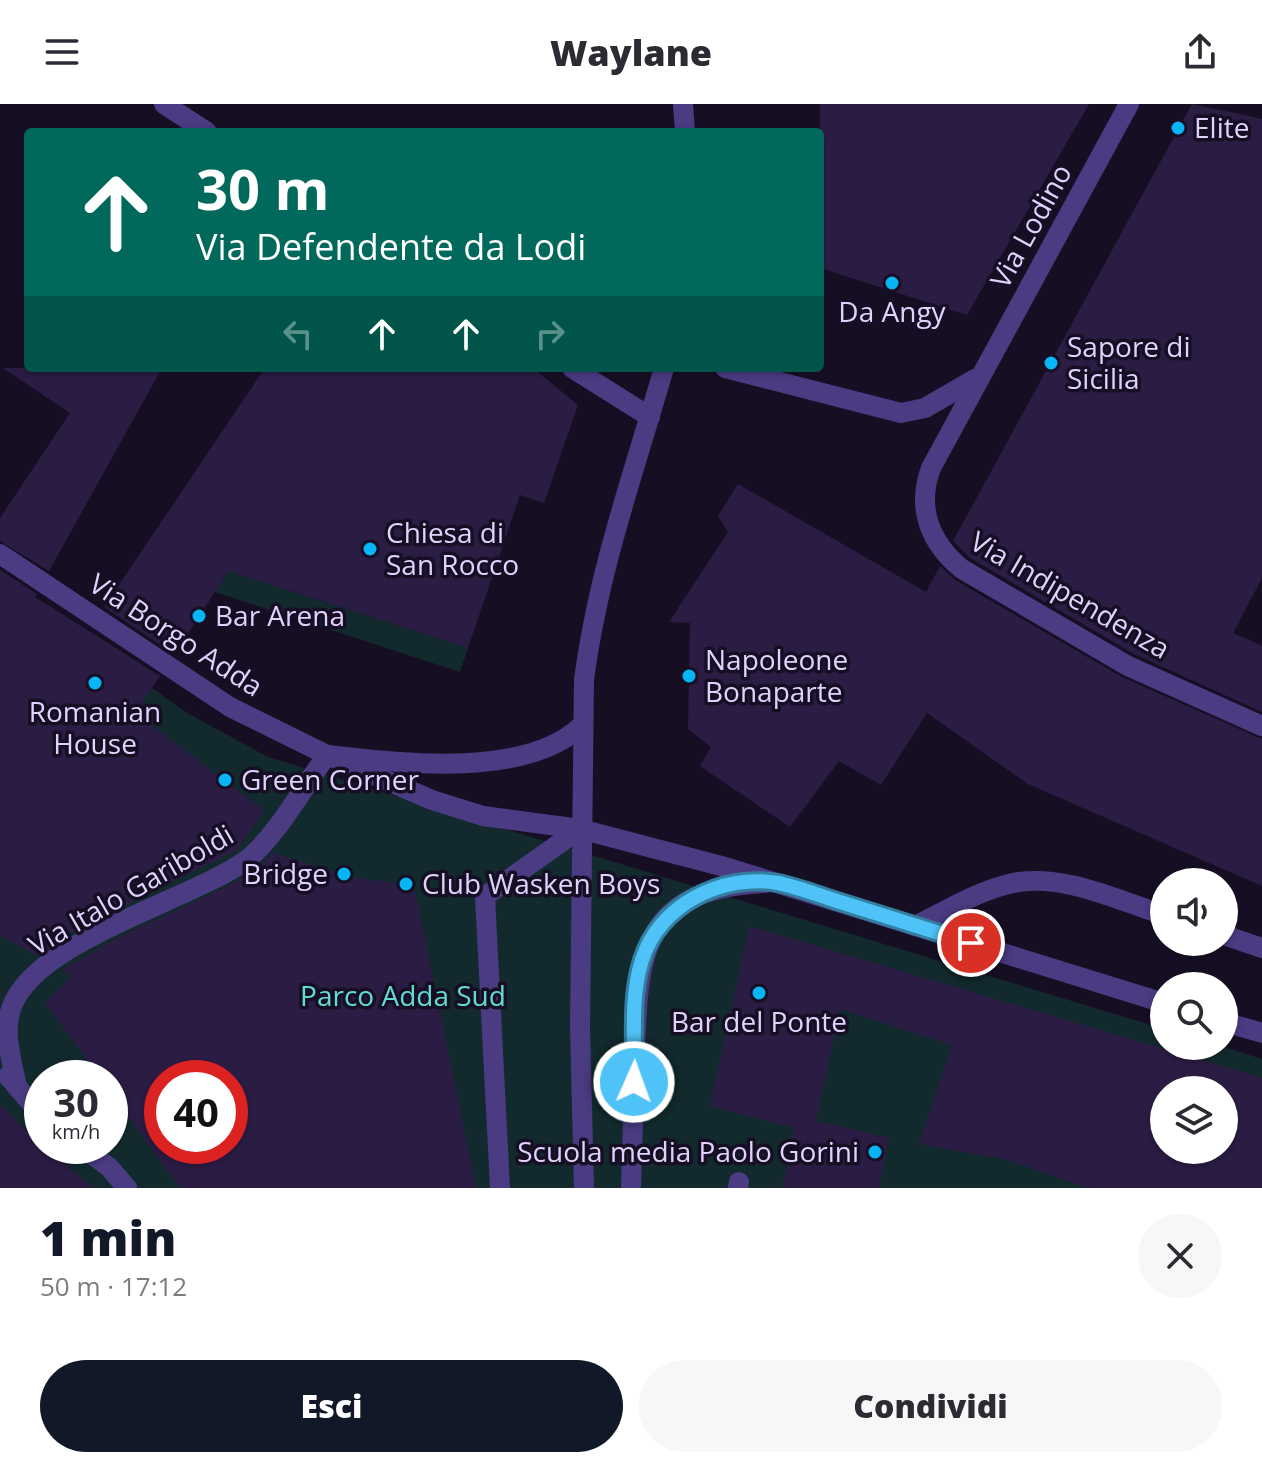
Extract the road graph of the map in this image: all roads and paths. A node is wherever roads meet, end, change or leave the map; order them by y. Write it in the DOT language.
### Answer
graph roads {
  1 [pos="164,104"];
  2 [pos="683,104"];
  3 [pos="1129,104"];
  4 [pos="201,128"];
  5 [pos="685,128"];
  6 [pos="578,372"];
  7 [pos="663,372"];
  8 [pos="741,372"];
  9 [pos="982,374"];
  10 [pos="650,417"];
  11 [pos="0,554"];
  12 [pos="581,726"];
  13 [pos="1262,726"];
  14 [pos="327,755"];
  15 [pos="580,829"];
  16 [pos="777,883"];
  17 [pos="1150,910"];
  18 [pos="915,926"];
  19 [pos="1238,940"];
  20 [pos="1262,948"];
  21 [pos="1150,999"];
  22 [pos="1238,1026"];
  23 [pos="1262,1033"];
  24 [pos="0,1067"];
  25 [pos="17,1087"];
  26 [pos="24,1095"];
  27 [pos="105,1164"];
  28 [pos="127,1188"];
  29 [pos="500,1188"];
  30 [pos="584,1188"];
  31 [pos="631,1188"];
  1 -- 4 [label="street"];
  2 -- 5 [label="street"];
  3 -- 9 [label="street, Via Lodino"];
  6 -- 10 [label="street"];
  7 -- 10 [label="street"];
  8 -- 9 [label="street"];
  9 -- 13 [label="street, Via Indipendenza"];
  10 -- 12 [label="street"];
  11 -- 14 [label="street, Via Borgo Adda"];
  12 -- 14 [label="street, Via Borgo Adda"];
  12 -- 15 [label="street"];
  14 -- 15 [label="street, Via Borgo Adda"];
  14 -- 25 [label="street, Via Italo Gariboldi"];
  15 -- 16 [label="street, Via Borgo Adda"];
  15 -- 29 [label="street"];
  15 -- 30 [label="street"];
  16 -- 18 [label="street, Via Borgo Adda"];
  16 -- 31 [label="street"];
  17 -- 18 [label="street"];
  18 -- 21 [label="street, Via Borgo Adda"];
  19 -- 20 [label="street"];
  22 -- 23 [label="street"];
  24 -- 25 [label="street"];
  25 -- 26 [label="street"];
  27 -- 28 [label="street"];
}
